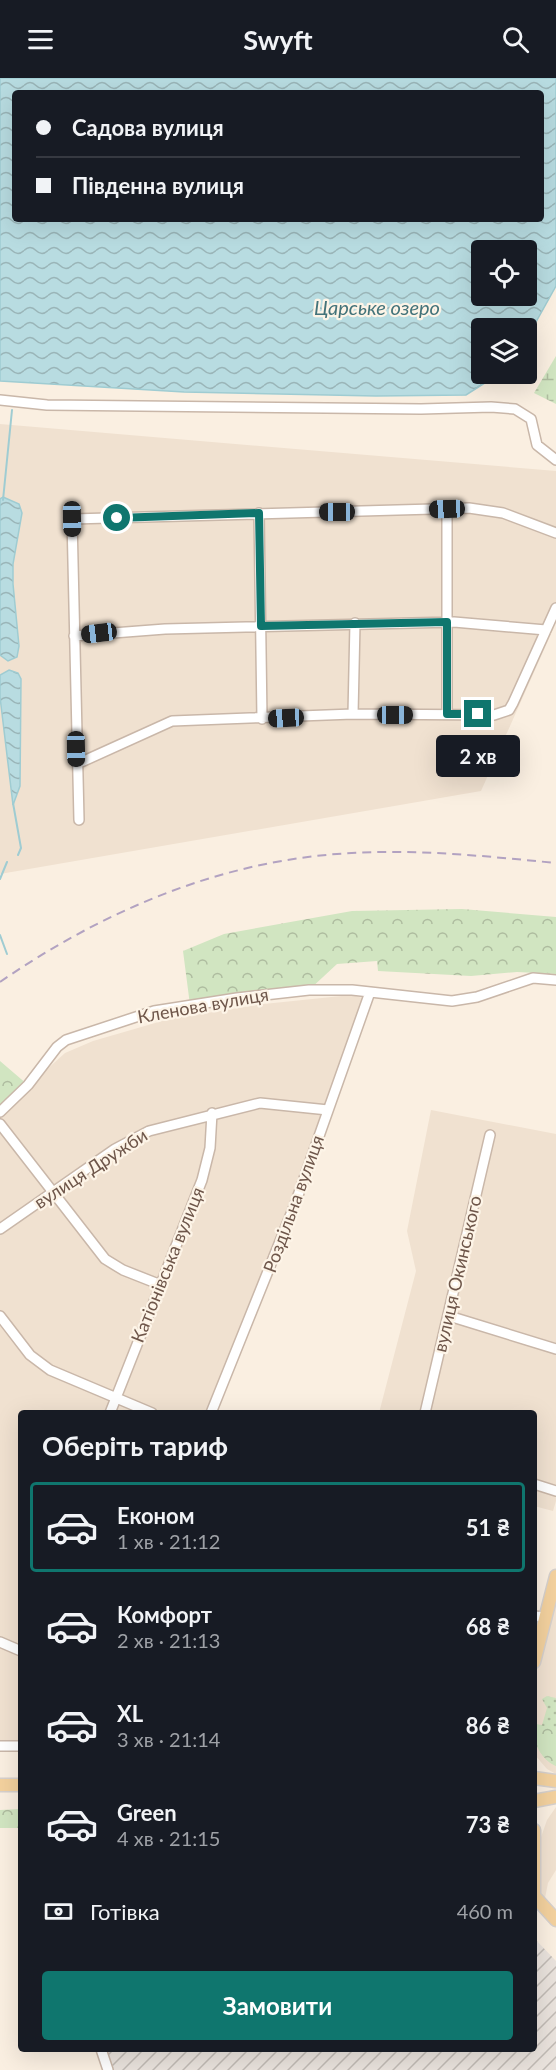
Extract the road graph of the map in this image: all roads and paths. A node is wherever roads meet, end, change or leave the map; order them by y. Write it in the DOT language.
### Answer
graph roads {
  1 [pos="0,400"];
  2 [pos="556,460"];
  3 [pos="447,509"];
  4 [pos="259,513"];
  5 [pos="556,533"];
  6 [pos="556,608"];
  7 [pos="447,622"];
  8 [pos="355,623"];
  9 [pos="261,626"];
  10 [pos="546,630"];
  11 [pos="74,636"];
  12 [pos="353,714"];
  13 [pos="447,714"];
  14 [pos="262,719"];
  15 [pos="77,764"];
  16 [pos="79,820"];
  17 [pos="556,980"];
  18 [pos="370,993"];
  19 [pos="328,1110"];
  20 [pos="0,1112"];
  21 [pos="212,1113"];
  22 [pos="0,1124"];
  23 [pos="490,1135"];
  24 [pos="55,1191"];
  25 [pos="0,1229"];
  26 [pos="161,1285"];
  27 [pos="0,1316"];
  28 [pos="449,1316"];
  29 [pos="556,1348"];
  30 [pos="117,1400"];
  31 [pos="112,1410"];
  32 [pos="144,1410"];
  33 [pos="212,1410"];
  34 [pos="426,1410"];
  35 [pos="537,1485"];
  36 [pos="556,1491"];
  37 [pos="556,1576"];
  38 [pos="540,1616"];
  39 [pos="537,1639"];
  40 [pos="0,1642"];
  41 [pos="18,1650"];
  42 [pos="0,1746"];
  43 [pos="18,1746"];
  44 [pos="537,1778"];
  45 [pos="556,1781"];
  46 [pos="0,1785"];
  47 [pos="18,1785"];
  48 [pos="556,1797"];
  49 [pos="537,1800"];
  50 [pos="537,1899"];
  51 [pos="556,1920"];
  52 [pos="102,2052"];
  53 [pos="108,2070"];
  1 -- 2 [label="street"];
  3 -- 4 [label="street"];
  3 -- 5 [label="street"];
  3 -- 7 [label="street"];
  4 -- 9 [label="street"];
  4 -- 11 [label="street"];
  6 -- 10 [label="street"];
  7 -- 8 [label="street"];
  7 -- 10 [label="street"];
  7 -- 13 [label="street"];
  8 -- 9 [label="street"];
  8 -- 12 [label="street"];
  9 -- 11 [label="street"];
  9 -- 14 [label="street"];
  10 -- 13 [label="street"];
  11 -- 15 [label="street"];
  12 -- 13 [label="street"];
  12 -- 14 [label="street"];
  14 -- 15 [label="street"];
  15 -- 16 [label="street"];
  17 -- 18 [label="street, Кленова вулиця"];
  18 -- 19 [label="street, Роздільна вулиця"];
  18 -- 20 [label="street, Кленова вулиця"];
  19 -- 21 [label="street, вулиця Дружби"];
  19 -- 33 [label="street, Роздільна вулиця"];
  21 -- 24 [label="street, вулиця Дружби"];
  21 -- 26 [label="street, Катіонівська вулиця"];
  22 -- 24 [label="street"];
  23 -- 28 [label="street, вулиця Окинського"];
  24 -- 25 [label="street, вулиця Дружби"];
  24 -- 26 [label="street"];
  26 -- 30 [label="street, Катіонівська вулиця"];
  27 -- 30 [label="street"];
  28 -- 29 [label="street"];
  28 -- 34 [label="street, вулиця Окинського"];
  30 -- 31 [label="street, Катіонівська вулиця"];
  30 -- 32 [label="street"];
  35 -- 36 [label="street"];
  37 -- 38 [label="main road"];
  38 -- 39 [label="main road"];
  40 -- 41 [label="street"];
  42 -- 43 [label="street"];
  44 -- 45 [label="main road"];
  46 -- 47 [label="main road"];
  48 -- 49 [label="main road"];
  50 -- 51 [label="main road"];
  52 -- 53 [label="street"];
}
